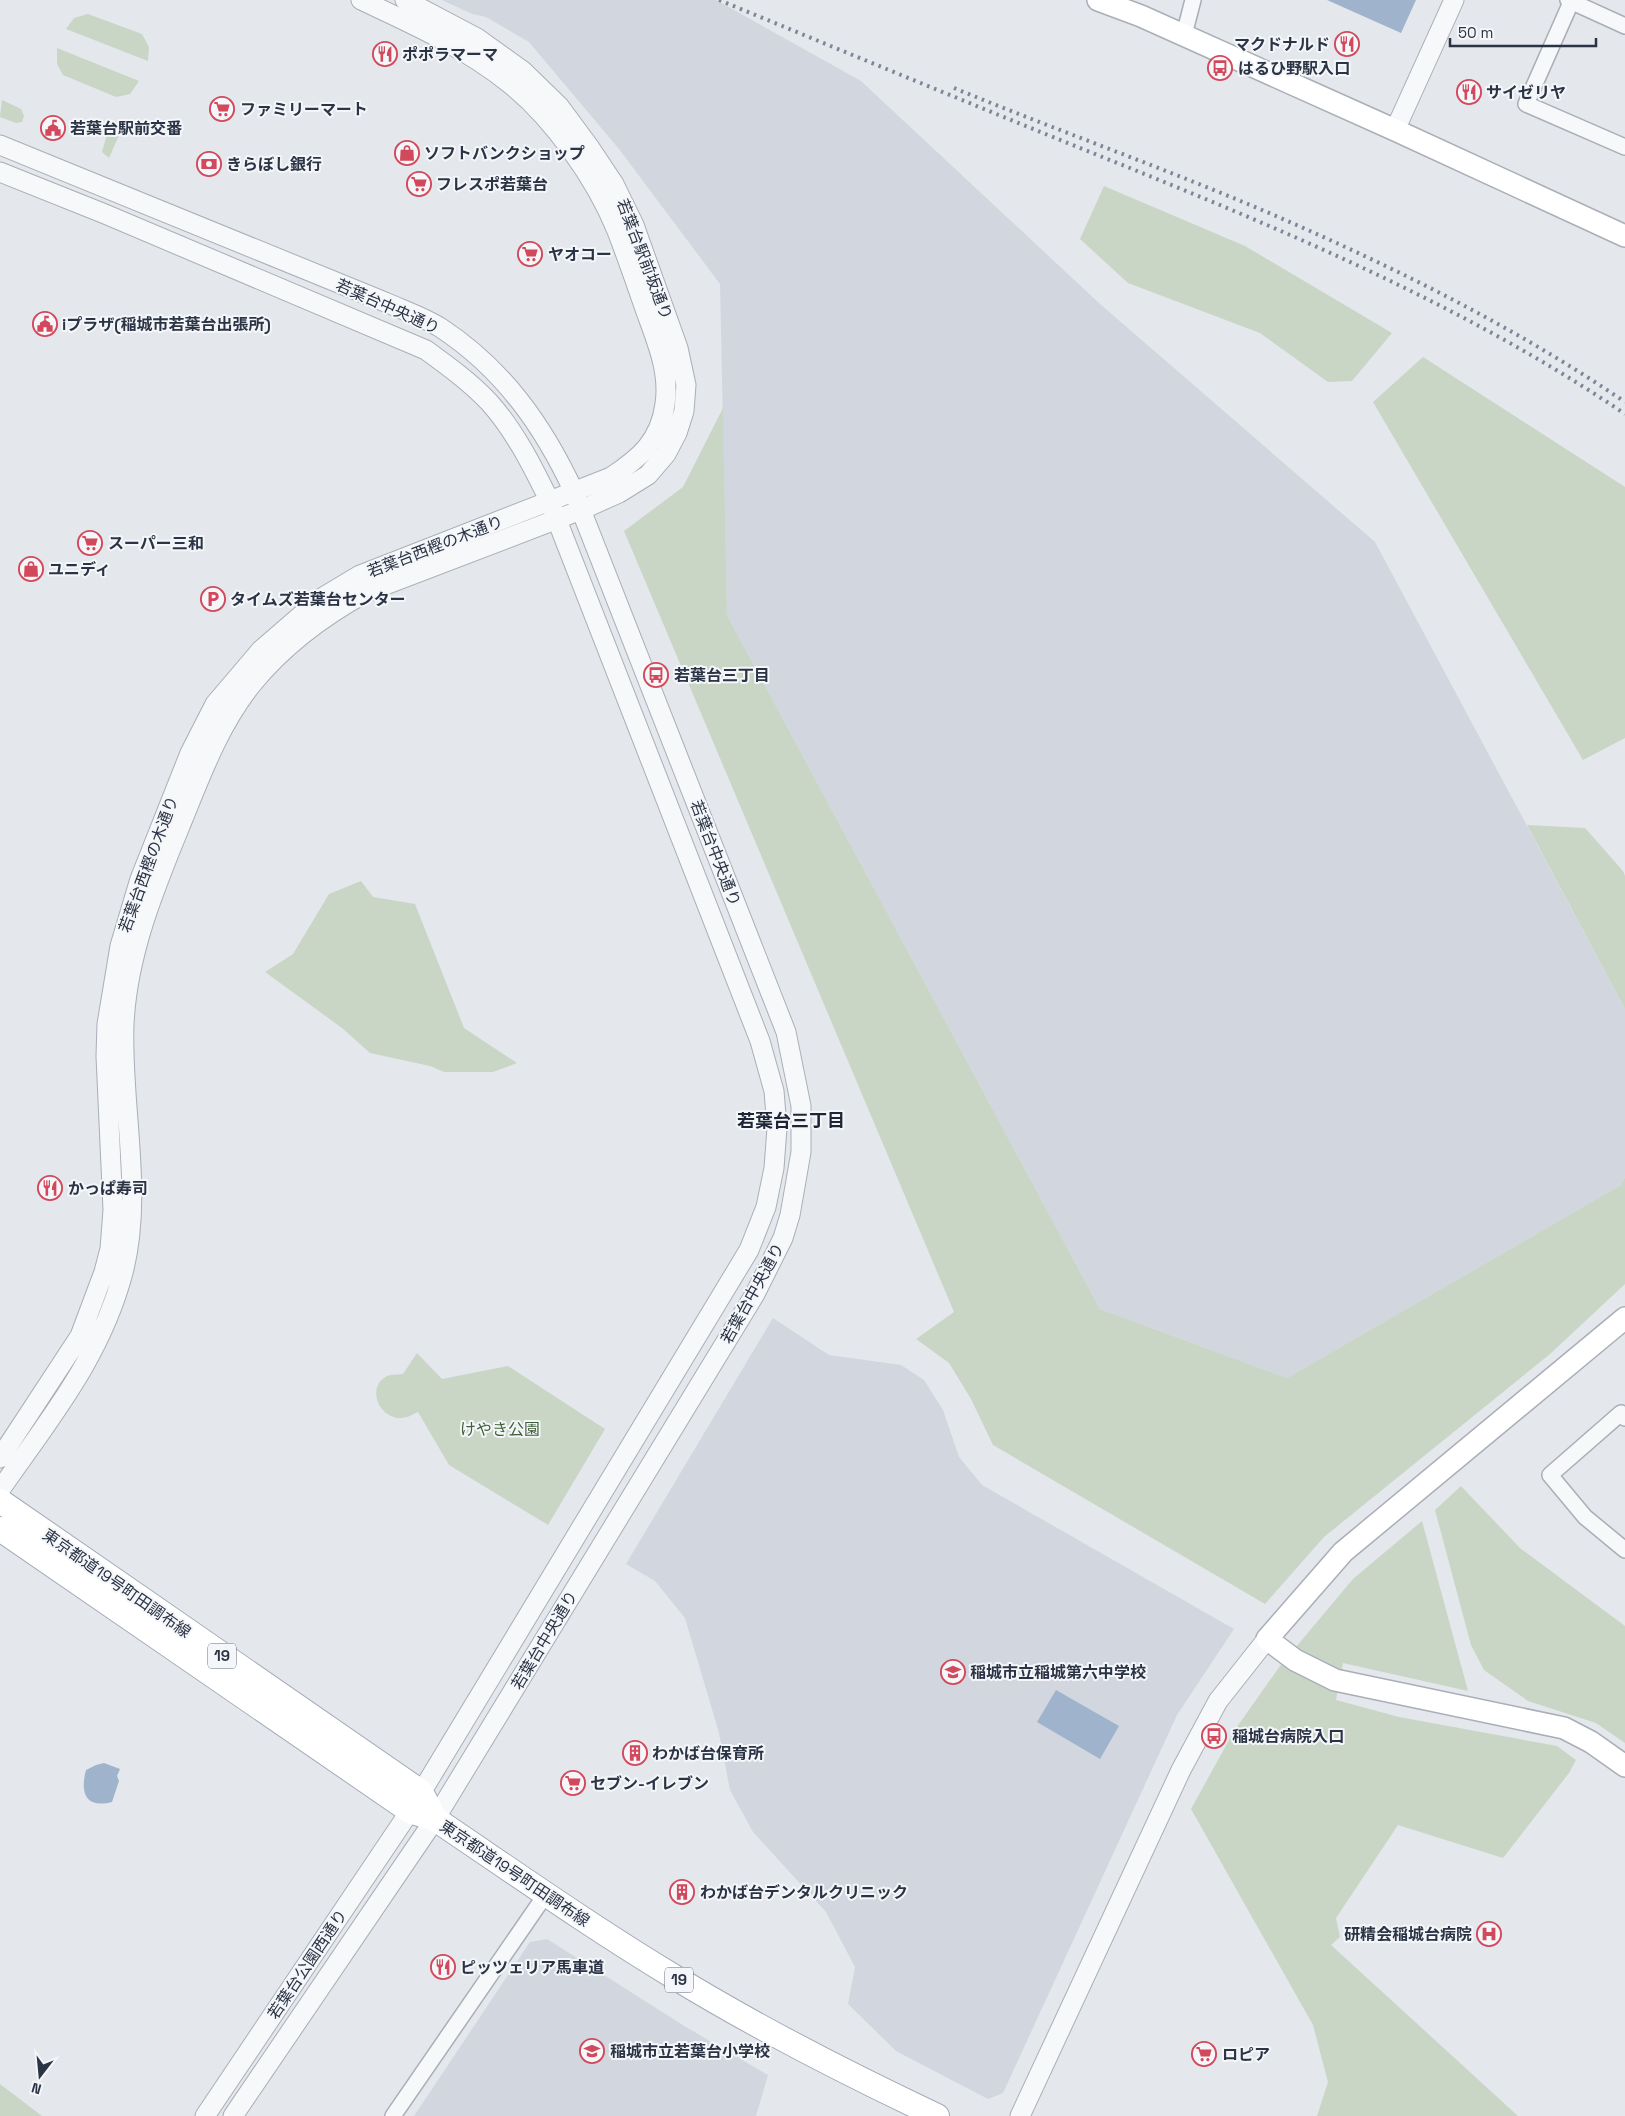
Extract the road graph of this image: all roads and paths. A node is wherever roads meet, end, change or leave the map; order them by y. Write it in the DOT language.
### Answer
graph roads {
  1 [pos="361,0"];
  2 [pos="405,0"];
  3 [pos="1098,0"];
  4 [pos="1193,0"];
  5 [pos="1454,0"];
  6 [pos="1570,1"];
  7 [pos="1625,26"];
  8 [pos="1184,35"];
  9 [pos="1395,130"];
  10 [pos="0,145"];
  11 [pos="1625,147"];
  12 [pos="0,172"];
  13 [pos="1625,236"];
  14 [pos="574,492"];
  15 [pos="553,510"];
  16 [pos="581,510"];
  17 [pos="1625,1318"];
  18 [pos="1625,1418"];
  19 [pos="0,1458"];
  20 [pos="0,1490"];
  21 [pos="0,1501"];
  22 [pos="0,1529"];
  23 [pos="1625,1550"];
  24 [pos="1267,1639"];
  25 [pos="1625,1766"];
  26 [pos="415,1802"];
  27 [pos="435,1819"];
  28 [pos="546,1894"];
  29 [pos="205,2116"];
  30 [pos="233,2116"];
  31 [pos="393,2116"];
  32 [pos="937,2116"];
  33 [pos="1020,2116"];
  1 -- 14 [label="street, 若葉台駅前坂通り"];
  2 -- 16 [label="street, 若葉台駅前坂通り"];
  3 -- 8 [label="main road"];
  4 -- 8 [label="street"];
  5 -- 9 [label="street"];
  6 -- 7 [label="street"];
  6 -- 11 [label="street"];
  8 -- 9 [label="main road"];
  9 -- 13 [label="main road"];
  10 -- 14 [label="street, 若葉台中央通り"];
  12 -- 15 [label="street, 若葉台中央通り"];
  14 -- 15 [label="street, 若葉台西樫の木通り"];
  14 -- 16 [label="street, 若葉台中央通り"];
  15 -- 16 [label="street, 若葉台駅前坂通り"];
  15 -- 19 [label="street, 若葉台西樫の木通り"];
  15 -- 20 [label="street, 若葉台西樫の木通り"];
  15 -- 26 [label="street, 若葉台中央通り"];
  16 -- 27 [label="street, 若葉台中央通り"];
  17 -- 24 [label="main road"];
  18 -- 23 [label="street"];
  21 -- 26 [label="main road, 東京都道19号町田調布線 / 19"];
  22 -- 26 [label="main road, 東京都道19号町田調布線 / 19"];
  24 -- 25 [label="main road"];
  24 -- 33 [label="street"];
  26 -- 27 [label="main road, 19"];
  26 -- 29 [label="street, 若葉台公園西通り"];
  27 -- 28 [label="main road, 東京都道19号町田調布線 / 19"];
  27 -- 30 [label="street, 若葉台公園西通り"];
  28 -- 31 [label="street"];
  28 -- 32 [label="main road, 東京都道19号町田調布線 / 19"];
}
